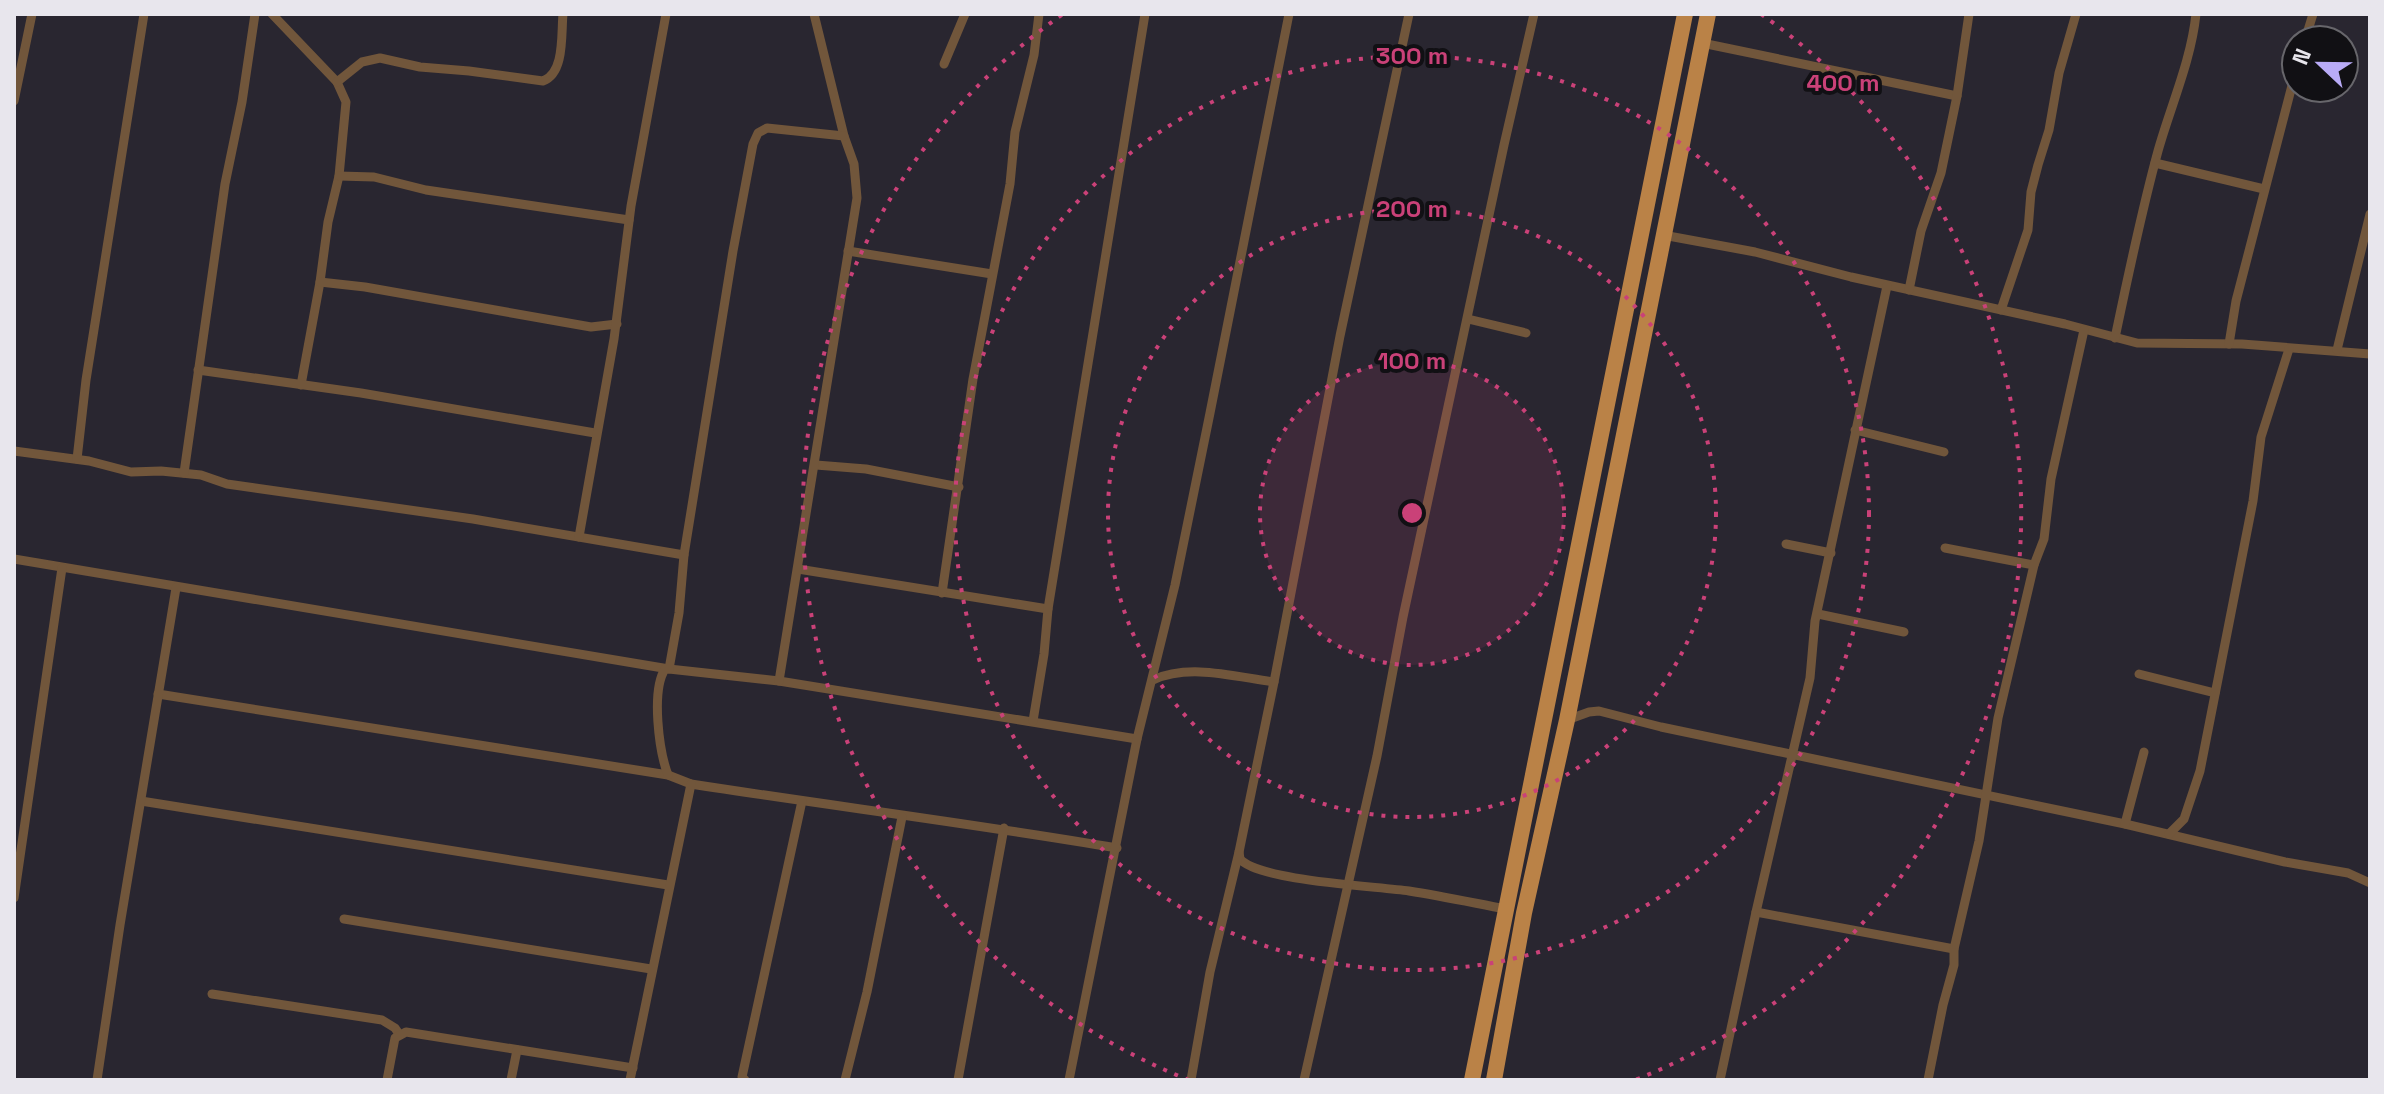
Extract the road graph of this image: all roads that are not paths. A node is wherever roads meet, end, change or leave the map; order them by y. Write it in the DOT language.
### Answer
graph roads {
  1 [pos="32,14"];
  2 [pos="144,14"];
  3 [pos="255,14"];
  4 [pos="272,14"];
  5 [pos="563,14"];
  6 [pos="666,14"];
  7 [pos="814,14"];
  8 [pos="965,14"];
  9 [pos="1039,14"];
  10 [pos="1145,14"];
  11 [pos="1289,14"];
  12 [pos="1409,14"];
  13 [pos="1534,14"];
  14 [pos="1685,14"];
  15 [pos="1708,14"];
  16 [pos="1969,14"];
  17 [pos="2076,14"];
  18 [pos="2196,14"];
  19 [pos="1702,43"];
  20 [pos="944,64"];
  21 [pos="337,82"];
  22 [pos="1957,96"];
  23 [pos="14,101"];
  24 [pos="2287,104"];
  25 [pos="844,136"];
  26 [pos="2155,163"];
  27 [pos="339,176"];
  28 [pos="2264,189"];
  29 [pos="2370,214"];
  30 [pos="629,220"];
  31 [pos="1662,235"];
  32 [pos="848,251"];
  33 [pos="992,274"];
  34 [pos="320,282"];
  35 [pos="1887,286"];
  36 [pos="1909,290"];
  37 [pos="2001,310"];
  38 [pos="1468,319"];
  39 [pos="617,324"];
  40 [pos="2084,330"];
  41 [pos="1526,333"];
  42 [pos="2115,338"];
  43 [pos="2229,344"];
  44 [pos="2289,349"];
  45 [pos="2337,350"];
  46 [pos="2370,354"];
  47 [pos="198,370"];
  48 [pos="301,385"];
  49 [pos="1855,430"];
  50 [pos="595,433"];
  51 [pos="14,451"];
  52 [pos="1944,452"];
  53 [pos="77,459"];
  54 [pos="816,465"];
  55 [pos="184,473"];
  56 [pos="959,487"];
  57 [pos="579,537"];
  58 [pos="1786,544"];
  59 [pos="1945,548"];
  60 [pos="1831,553"];
  61 [pos="684,555"];
  62 [pos="14,559"];
  63 [pos="2034,565"];
  64 [pos="62,568"];
  65 [pos="798,569"];
  66 [pos="1573,573"];
  67 [pos="1594,578"];
  68 [pos="176,588"];
  69 [pos="942,593"];
  70 [pos="1048,609"];
  71 [pos="1818,614"];
  72 [pos="1904,632"];
  73 [pos="669,669"];
  74 [pos="2139,674"];
  75 [pos="1153,680"];
  76 [pos="779,681"];
  77 [pos="1274,682"];
  78 [pos="2215,693"];
  79 [pos="158,694"];
  80 [pos="1567,720"];
  81 [pos="1033,721"];
  82 [pos="1137,739"];
  83 [pos="2144,752"];
  84 [pos="1792,753"];
  85 [pos="668,775"];
  86 [pos="691,784"];
  87 [pos="1985,795"];
  88 [pos="141,801"];
  89 [pos="802,801"];
  90 [pos="902,817"];
  91 [pos="2125,824"];
  92 [pos="1004,828"];
  93 [pos="2169,834"];
  94 [pos="1117,848"];
  95 [pos="1240,860"];
  96 [pos="1349,883"];
  97 [pos="2370,883"];
  98 [pos="668,885"];
  99 [pos="14,898"];
  100 [pos="1506,909"];
  101 [pos="1756,912"];
  102 [pos="344,919"];
  103 [pos="1954,949"];
  104 [pos="651,969"];
  105 [pos="212,994"];
  106 [pos="399,1034"];
  107 [pos="517,1050"];
  108 [pos="633,1068"];
  109 [pos="97,1080"];
  110 [pos="387,1080"];
  111 [pos="511,1080"];
  112 [pos="630,1080"];
  113 [pos="745,1080"];
  114 [pos="845,1080"];
  115 [pos="958,1080"];
  116 [pos="1069,1080"];
  117 [pos="1191,1080"];
  118 [pos="1304,1080"];
  119 [pos="1472,1080"];
  120 [pos="1494,1080"];
  121 [pos="1720,1080"];
  122 [pos="1928,1080"];
  1 -- 23 [label="street"];
  2 -- 53 [label="street"];
  3 -- 47 [label="street"];
  4 -- 21 [label="street"];
  5 -- 21 [label="street"];
  6 -- 30 [label="street"];
  7 -- 25 [label="street"];
  8 -- 20 [label="street"];
  9 -- 33 [label="street"];
  10 -- 70 [label="street"];
  11 -- 75 [label="street"];
  12 -- 77 [label="street"];
  13 -- 38 [label="street"];
  14 -- 66 [label="main road"];
  15 -- 19 [label="main road"];
  16 -- 22 [label="street"];
  17 -- 37 [label="street"];
  18 -- 26 [label="street"];
  19 -- 22 [label="street"];
  19 -- 31 [label="main road"];
  21 -- 27 [label="street"];
  22 -- 36 [label="street"];
  24 -- 28 [label="street"];
  25 -- 32 [label="street"];
  25 -- 61 [label="street"];
  26 -- 28 [label="street"];
  26 -- 42 [label="street"];
  27 -- 30 [label="street"];
  27 -- 34 [label="street"];
  28 -- 43 [label="street"];
  29 -- 45 [label="street"];
  30 -- 39 [label="street"];
  31 -- 35 [label="street"];
  31 -- 67 [label="main road"];
  32 -- 33 [label="street"];
  32 -- 54 [label="street"];
  33 -- 56 [label="street"];
  34 -- 39 [label="street"];
  34 -- 48 [label="street"];
  35 -- 36 [label="street"];
  35 -- 49 [label="street"];
  36 -- 37 [label="street"];
  37 -- 40 [label="street"];
  38 -- 41 [label="street"];
  38 -- 96 [label="street"];
  39 -- 50 [label="street"];
  40 -- 42 [label="street"];
  40 -- 63 [label="street"];
  42 -- 43 [label="street"];
  43 -- 44 [label="street"];
  44 -- 45 [label="street"];
  44 -- 78 [label="street"];
  45 -- 46 [label="street"];
  47 -- 48 [label="street"];
  47 -- 55 [label="street"];
  48 -- 50 [label="street"];
  49 -- 52 [label="street"];
  49 -- 60 [label="street"];
  50 -- 57 [label="street"];
  51 -- 53 [label="street"];
  53 -- 55 [label="street"];
  54 -- 56 [label="street"];
  54 -- 65 [label="street"];
  55 -- 57 [label="street"];
  56 -- 69 [label="street"];
  57 -- 61 [label="street"];
  58 -- 60 [label="street"];
  59 -- 63 [label="street"];
  60 -- 71 [label="street"];
  61 -- 73 [label="street"];
  62 -- 64 [label="street"];
  63 -- 87 [label="street"];
  64 -- 68 [label="street"];
  64 -- 99 [label="street"];
  65 -- 69 [label="street"];
  65 -- 76 [label="street"];
  66 -- 67 [label="main road"];
  66 -- 100 [label="main road"];
  67 -- 80 [label="main road"];
  68 -- 73 [label="street"];
  68 -- 79 [label="street"];
  69 -- 70 [label="street"];
  70 -- 81 [label="street"];
  71 -- 72 [label="street"];
  71 -- 84 [label="street"];
  73 -- 76 [label="street"];
  73 -- 85 [label="street"];
  74 -- 78 [label="street"];
  75 -- 77 [label="street"];
  75 -- 82 [label="street"];
  76 -- 81 [label="street"];
  77 -- 95 [label="street"];
  78 -- 93 [label="street"];
  79 -- 85 [label="street"];
  79 -- 88 [label="street"];
  80 -- 84 [label="street"];
  80 -- 120 [label="main road"];
  81 -- 82 [label="street"];
  82 -- 94 [label="street"];
  83 -- 91 [label="street"];
  84 -- 87 [label="street"];
  84 -- 101 [label="street"];
  85 -- 86 [label="street"];
  86 -- 89 [label="street"];
  86 -- 98 [label="street"];
  87 -- 91 [label="street"];
  87 -- 103 [label="street"];
  88 -- 98 [label="street"];
  88 -- 109 [label="street"];
  89 -- 90 [label="street"];
  89 -- 113 [label="street"];
  90 -- 92 [label="street"];
  90 -- 114 [label="street"];
  91 -- 93 [label="street"];
  92 -- 94 [label="street"];
  92 -- 115 [label="street"];
  93 -- 97 [label="street"];
  94 -- 116 [label="street"];
  95 -- 96 [label="street"];
  95 -- 117 [label="street"];
  96 -- 100 [label="street"];
  96 -- 118 [label="street"];
  98 -- 104 [label="street"];
  100 -- 119 [label="main road"];
  101 -- 103 [label="street"];
  101 -- 121 [label="street"];
  102 -- 104 [label="street"];
  103 -- 122 [label="street"];
  104 -- 108 [label="street"];
  105 -- 106 [label="street"];
  106 -- 107 [label="street"];
  106 -- 110 [label="street"];
  107 -- 108 [label="street"];
  107 -- 111 [label="street"];
  108 -- 112 [label="street"];
}
